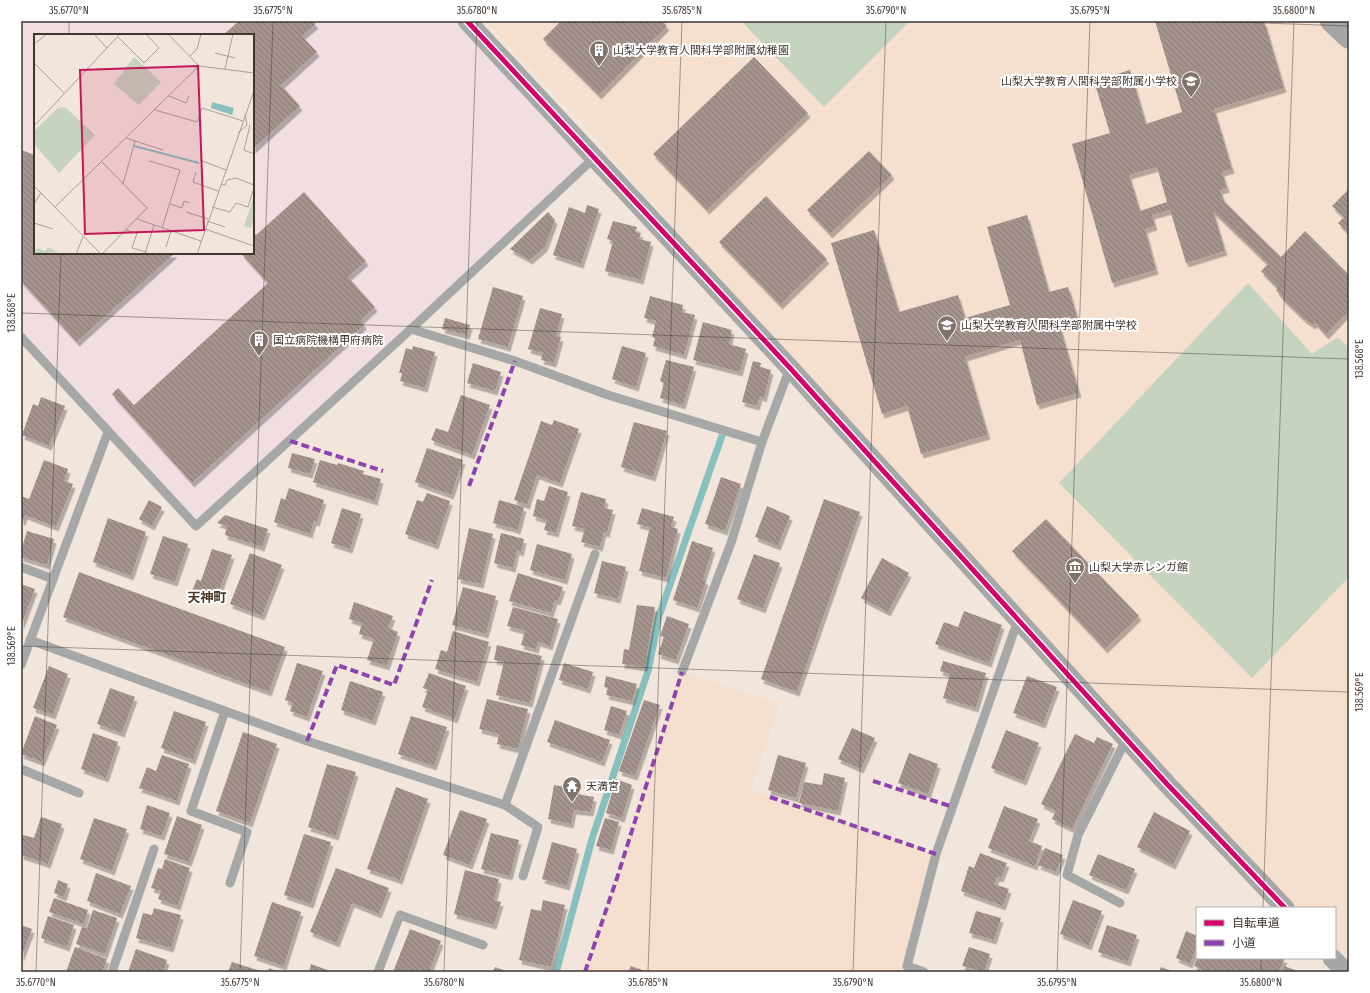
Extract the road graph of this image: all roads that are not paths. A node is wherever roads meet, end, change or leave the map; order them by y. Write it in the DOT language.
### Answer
graph roads {
  1 [pos="467,21"];
  2 [pos="1332,21"];
  3 [pos="1349,38"];
  4 [pos="594,158"];
  5 [pos="411,329"];
  6 [pos="21,340"];
  7 [pos="790,368"];
  8 [pos="108,432"];
  9 [pos="762,442"];
  10 [pos="595,554"];
  11 [pos="21,567"];
  12 [pos="53,579"];
  13 [pos="1018,620"];
  14 [pos="30,640"];
  15 [pos="21,665"];
  16 [pos="682,672"];
  17 [pos="225,711"];
  18 [pos="1126,740"];
  19 [pos="21,769"];
  20 [pos="79,793"];
  21 [pos="505,805"];
  22 [pos="154,849"];
  23 [pos="524,876"];
  24 [pos="230,883"];
  25 [pos="1120,903"];
  26 [pos="1284,907"];
  27 [pos="483,945"];
  28 [pos="1333,959"];
  29 [pos="112,972"];
  30 [pos="378,972"];
  31 [pos="924,972"];
  32 [pos="1346,972"];
  1 -- 4 [label="street"];
  2 -- 3 [label="main road"];
  4 -- 5 [label="lane"];
  4 -- 7 [label="street"];
  5 -- 8 [label="lane"];
  5 -- 9 [label="lane"];
  6 -- 8 [label="lane"];
  7 -- 9 [label="lane"];
  7 -- 13 [label="street"];
  8 -- 12 [label="lane"];
  9 -- 16 [label="lane"];
  10 -- 21 [label="lane"];
  11 -- 12 [label="lane"];
  12 -- 14 [label="lane"];
  13 -- 18 [label="street"];
  13 -- 31 [label="lane"];
  14 -- 15 [label="lane"];
  14 -- 17 [label="lane"];
  17 -- 21 [label="lane"];
  17 -- 24 [label="lane"];
  18 -- 25 [label="lane"];
  18 -- 26 [label="street"];
  19 -- 20 [label="lane"];
  21 -- 23 [label="lane"];
  22 -- 29 [label="lane"];
  27 -- 30 [label="lane"];
  28 -- 32 [label="street"];
}
